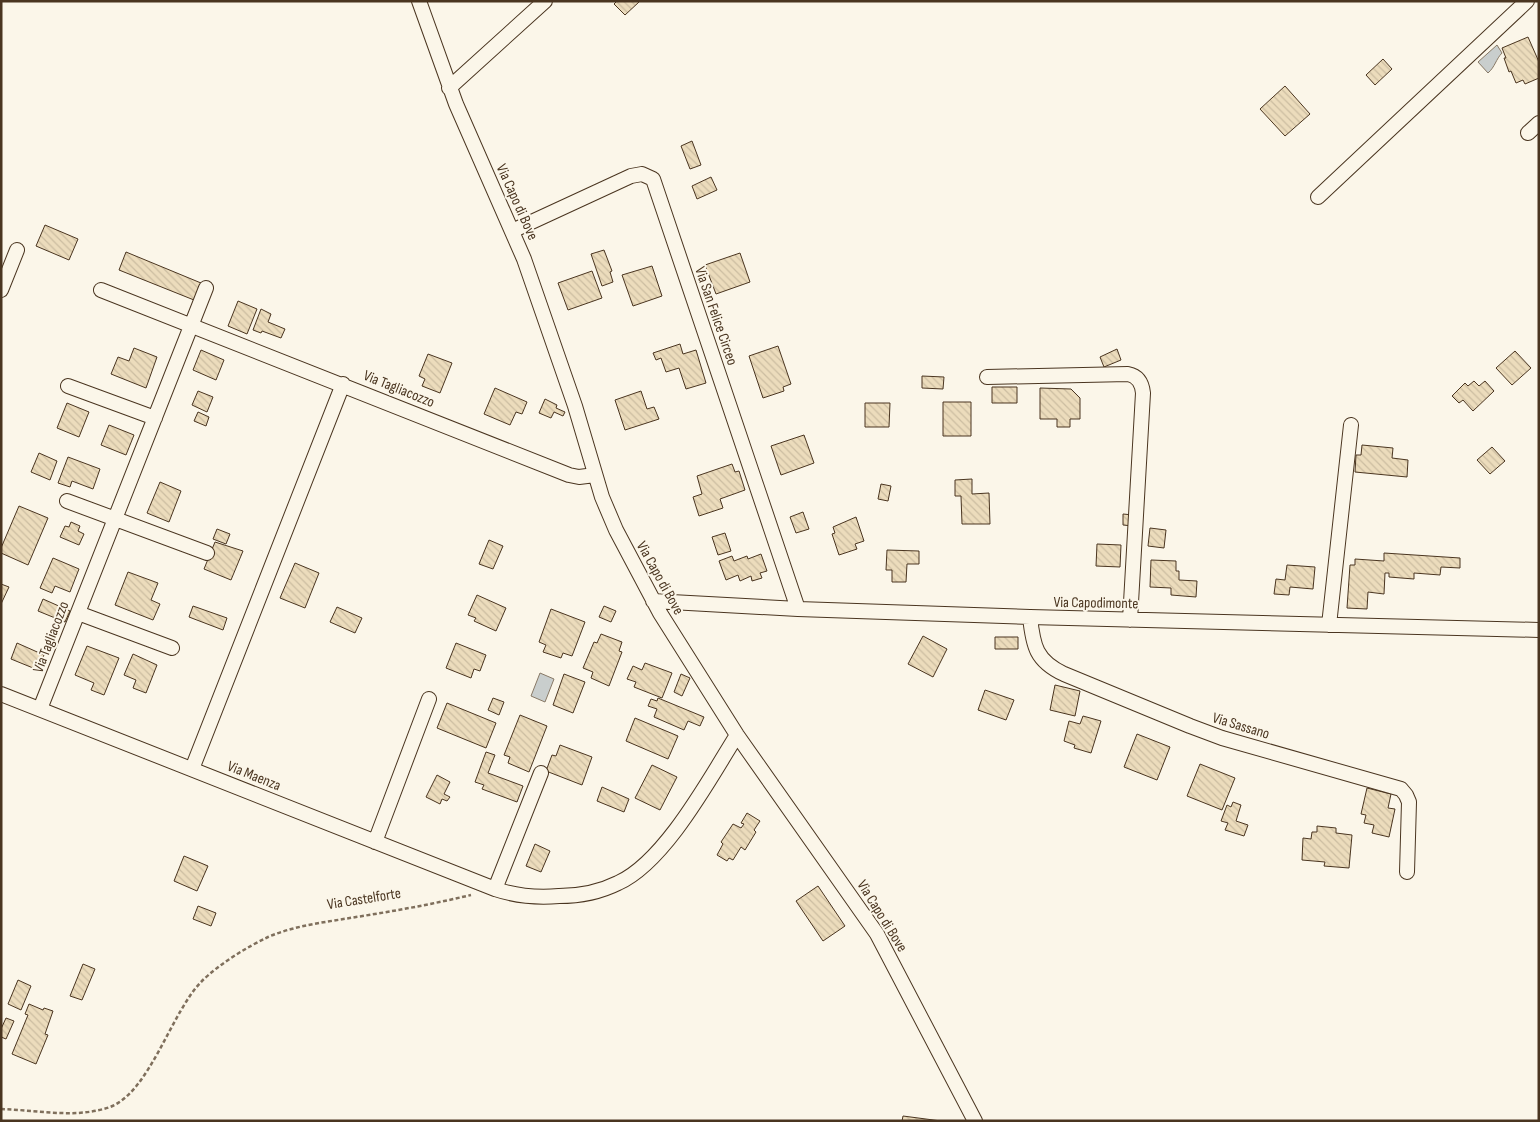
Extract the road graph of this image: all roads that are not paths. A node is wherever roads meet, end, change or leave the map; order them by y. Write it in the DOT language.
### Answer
graph roads {
  1 [pos="419,1"];
  2 [pos="545,1"];
  3 [pos="1527,1"];
  4 [pos="449,88"];
  5 [pos="1539,123"];
  6 [pos="1528,133"];
  7 [pos="1318,197"];
  8 [pos="512,231"];
  9 [pos="17,250"];
  10 [pos="206,288"];
  11 [pos="1,290"];
  12 [pos="101,290"];
  13 [pos="191,325"];
  14 [pos="987,377"];
  15 [pos="343,384"];
  16 [pos="68,386"];
  17 [pos="155,418"];
  18 [pos="1351,425"];
  19 [pos="595,475"];
  20 [pos="67,501"];
  21 [pos="115,519"];
  22 [pos="207,553"];
  23 [pos="652,600"];
  24 [pos="798,610"];
  25 [pos="78,613"];
  26 [pos="1030,617"];
  27 [pos="1130,620"];
  28 [pos="1330,625"];
  29 [pos="1539,630"];
  30 [pos="172,648"];
  31 [pos="1,694"];
  32 [pos="429,699"];
  33 [pos="40,709"];
  34 [pos="737,735"];
  35 [pos="192,769"];
  36 [pos="541,773"];
  37 [pos="375,842"];
  38 [pos="1407,872"];
  39 [pos="495,889"];
  40 [pos="975,1121"];
  1 -- 4 [label="street, Via Capo di Bove"];
  2 -- 4 [label="street"];
  3 -- 7 [label="street"];
  4 -- 8 [label="street, Via Capo di Bove"];
  5 -- 6 [label="street"];
  8 -- 19 [label="street, Via Capo di Bove"];
  8 -- 24 [label="street, Via San Felice Circeo"];
  9 -- 11 [label="street"];
  10 -- 13 [label="street, Via Tagliacozzo"];
  12 -- 13 [label="street, Via Tagliacozzo"];
  13 -- 15 [label="street, Via Tagliacozzo"];
  13 -- 17 [label="street, Via Tagliacozzo"];
  14 -- 27 [label="street"];
  15 -- 19 [label="street, Via Tagliacozzo"];
  15 -- 35 [label="street"];
  16 -- 17 [label="street"];
  17 -- 21 [label="street, Via Tagliacozzo"];
  18 -- 28 [label="street"];
  19 -- 23 [label="street, Via Capo di Bove"];
  20 -- 21 [label="street"];
  21 -- 22 [label="street"];
  21 -- 25 [label="street, Via Tagliacozzo"];
  23 -- 24 [label="street, Via Capodimonte"];
  23 -- 34 [label="street, Via Capo di Bove"];
  24 -- 26 [label="street, Via Capodimonte"];
  25 -- 30 [label="street"];
  25 -- 33 [label="street, Via Tagliacozzo"];
  26 -- 27 [label="street, Via Capodimonte"];
  26 -- 38 [label="street, Via Sassano"];
  27 -- 28 [label="street, Via Capodimonte"];
  28 -- 29 [label="street, Via Capodimonte"];
  31 -- 33 [label="street, Via Maenza"];
  32 -- 37 [label="street"];
  33 -- 35 [label="street, Via Maenza"];
  34 -- 39 [label="street"];
  34 -- 40 [label="street, Via Capo di Bove"];
  35 -- 37 [label="street, Via Maenza"];
  36 -- 39 [label="street"];
  37 -- 39 [label="street, Via Maenza"];
}
